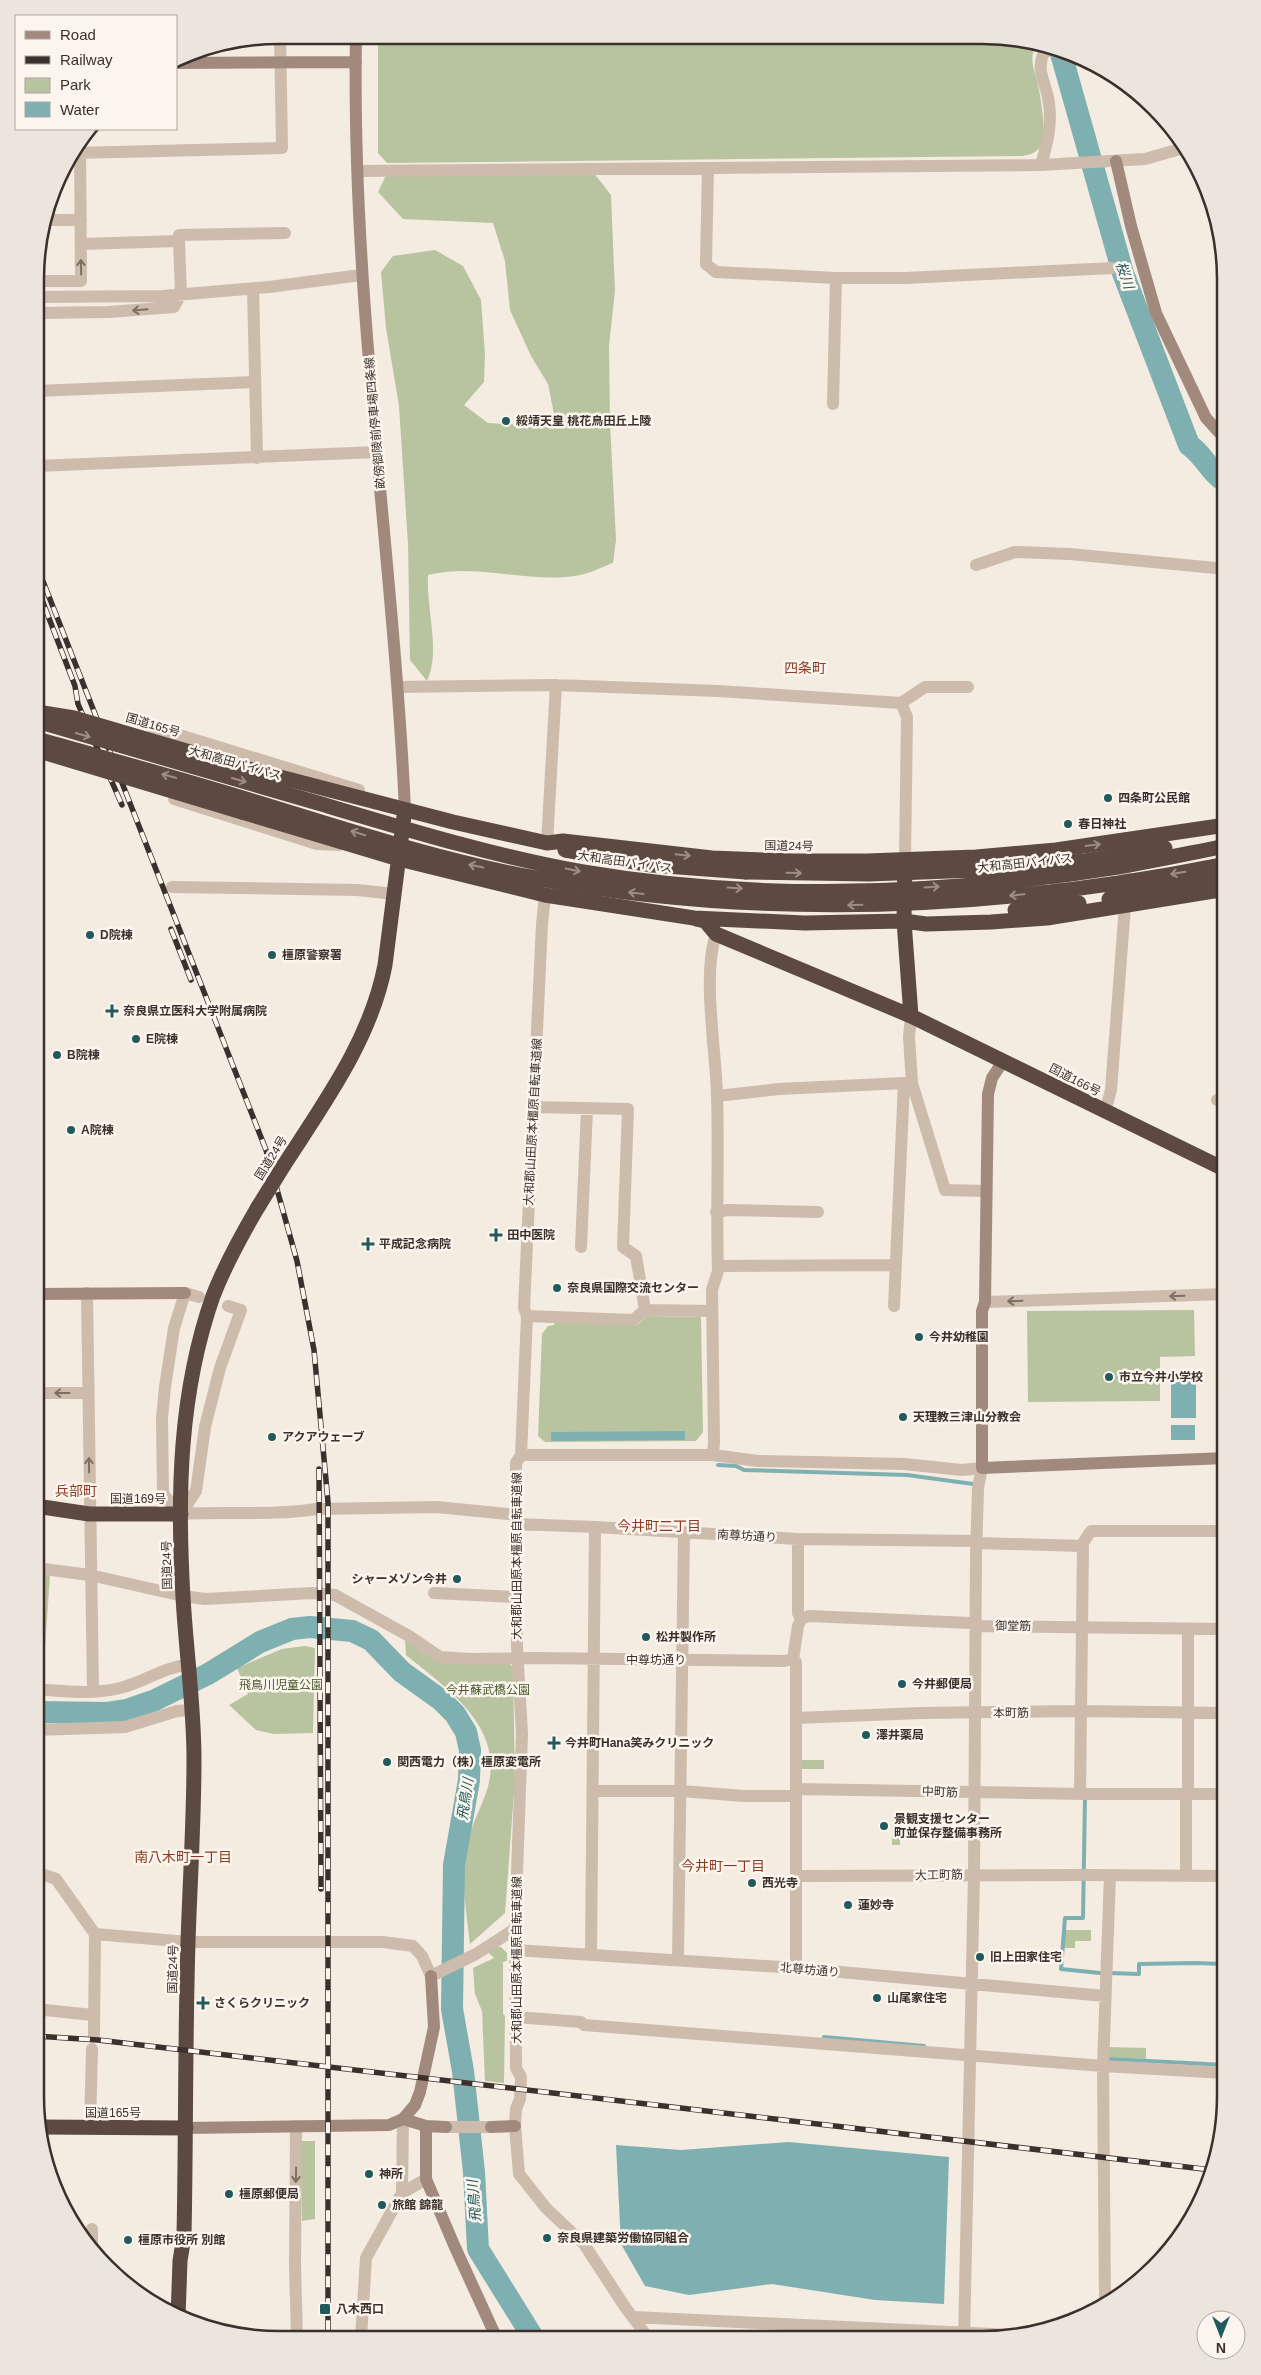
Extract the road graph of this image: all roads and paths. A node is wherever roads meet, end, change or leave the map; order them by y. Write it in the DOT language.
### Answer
graph roads {
  1 [pos="280,44"];
  2 [pos="356,44"];
  3 [pos="1044,52"];
  4 [pos="189,62"];
  5 [pos="281,62"];
  6 [pos="356,62"];
  7 [pos="1179,149"];
  8 [pos="82,150"];
  9 [pos="78,156"];
  10 [pos="1116,161"];
  11 [pos="1041,165"];
  12 [pos="708,168"];
  13 [pos="358,171"];
  14 [pos="51,220"];
  15 [pos="81,220"];
  16 [pos="285,233"];
  17 [pos="180,241"];
  18 [pos="81,244"];
  19 [pos="1113,268"];
  20 [pos="361,275"];
  21 [pos="836,278"];
  22 [pos="44,281"];
  23 [pos="252,288"];
  24 [pos="181,294"];
  25 [pos="44,297"];
  26 [pos="44,314"];
  27 [pos="255,382"];
  28 [pos="44,391"];
  29 [pos="833,404"];
  30 [pos="1217,430"];
  31 [pos="378,452"];
  32 [pos="257,458"];
  33 [pos="44,466"];
  34 [pos="976,565"];
  35 [pos="1217,568"];
  36 [pos="556,685"];
  37 [pos="399,687"];
  38 [pos="968,687"];
  39 [pos="901,703"];
  40 [pos="44,713"];
  41 [pos="44,723"];
  42 [pos="150,726"];
  43 [pos="44,741"];
  44 [pos="44,752"];
  45 [pos="44,758"];
  46 [pos="71,766"];
  47 [pos="174,799"];
  48 [pos="405,810"];
  49 [pos="1217,826"];
  50 [pos="1124,841"];
  51 [pos="1217,842"];
  52 [pos="547,843"];
  53 [pos="354,846"];
  54 [pos="1217,848"];
  55 [pos="402,853"];
  56 [pos="905,859"];
  57 [pos="1217,866"];
  58 [pos="1217,881"];
  59 [pos="172,887"];
  60 [pos="1217,891"];
  61 [pos="395,894"];
  62 [pos="545,895"];
  63 [pos="1125,906"];
  64 [pos="694,918"];
  65 [pos="904,921"];
  66 [pos="716,934"];
  67 [pos="911,1016"];
  68 [pos="1003,1061"];
  69 [pos="908,1083"];
  70 [pos="717,1096"];
  71 [pos="534,1107"];
  72 [pos="587,1109"];
  73 [pos="1105,1112"];
  74 [pos="1217,1166"];
  75 [pos="985,1191"];
  76 [pos="716,1212"];
  77 [pos="818,1212"];
  78 [pos="581,1247"];
  79 [pos="896,1265"];
  80 [pos="718,1266"];
  81 [pos="87,1293"];
  82 [pos="185,1293"];
  83 [pos="44,1294"];
  84 [pos="1217,1294"];
  85 [pos="199,1297"];
  86 [pos="985,1302"];
  87 [pos="228,1306"];
  88 [pos="894,1306"];
  89 [pos="645,1310"];
  90 [pos="712,1311"];
  91 [pos="527,1316"];
  92 [pos="88,1392"];
  93 [pos="44,1393"];
  94 [pos="520,1455"];
  95 [pos="712,1455"];
  96 [pos="1217,1458"];
  97 [pos="982,1468"];
  98 [pos="44,1507"];
  99 [pos="89,1514"];
  100 [pos="181,1514"];
  101 [pos="516,1520"];
  102 [pos="595,1527"];
  103 [pos="1217,1531"];
  104 [pos="684,1533"];
  105 [pos="798,1539"];
  106 [pos="978,1542"];
  107 [pos="1083,1546"];
  108 [pos="44,1569"];
  109 [pos="90,1575"];
  110 [pos="434,1593"];
  111 [pos="183,1596"];
  112 [pos="516,1596"];
  113 [pos="802,1619"];
  114 [pos="976,1626"];
  115 [pos="1084,1628"];
  116 [pos="1188,1629"];
  117 [pos="1217,1629"];
  118 [pos="518,1658"];
  119 [pos="594,1659"];
  120 [pos="793,1659"];
  121 [pos="682,1660"];
  122 [pos="189,1668"];
  123 [pos="44,1689"];
  124 [pos="93,1692"];
  125 [pos="191,1702"];
  126 [pos="1082,1711"];
  127 [pos="1189,1712"];
  128 [pos="1217,1713"];
  129 [pos="976,1714"];
  130 [pos="796,1718"];
  131 [pos="44,1730"];
  132 [pos="592,1791"];
  133 [pos="682,1791"];
  134 [pos="796,1792"];
  135 [pos="975,1794"];
  136 [pos="1083,1794"];
  137 [pos="1187,1794"];
  138 [pos="1217,1794"];
  139 [pos="974,1874"];
  140 [pos="44,1875"];
  141 [pos="1110,1875"];
  142 [pos="796,1876"];
  143 [pos="1186,1876"];
  144 [pos="1217,1876"];
  145 [pos="515,1929"];
  146 [pos="95,1934"];
  147 [pos="188,1942"];
  148 [pos="515,1950"];
  149 [pos="591,1954"];
  150 [pos="678,1960"];
  151 [pos="796,1968"];
  152 [pos="434,1975"];
  153 [pos="972,1983"];
  154 [pos="1105,1996"];
  155 [pos="44,2010"];
  156 [pos="93,2015"];
  157 [pos="516,2017"];
  158 [pos="94,2035"];
  159 [pos="92,2049"];
  160 [pos="969,2056"];
  161 [pos="1103,2066"];
  162 [pos="1217,2072"];
  163 [pos="403,2119"];
  164 [pos="296,2126"];
  165 [pos="426,2126"];
  166 [pos="515,2126"];
  167 [pos="46,2127"];
  168 [pos="90,2128"];
  169 [pos="186,2128"];
  170 [pos="426,2179"];
  171 [pos="402,2193"];
  172 [pos="92,2229"];
  173 [pos="92,2239"];
  174 [pos="1105,2297"];
  175 [pos="178,2308"];
  176 [pos="633,2317"];
  177 [pos="297,2331"];
  178 [pos="361,2331"];
  179 [pos="490,2331"];
  180 [pos="643,2331"];
  181 [pos="865,2331"];
  182 [pos="964,2331"];
  1 -- 5 [label="street"];
  2 -- 6 [label="street, 畝傍御陵前停車場四条線"];
  3 -- 11 [label="street"];
  4 -- 5 [label="street"];
  5 -- 6 [label="street"];
  5 -- 8 [label="street"];
  6 -- 13 [label="street, 畝傍御陵前停車場四条線"];
  7 -- 10 [label="street"];
  9 -- 15 [label="street"];
  10 -- 11 [label="street"];
  10 -- 30 [label="street"];
  11 -- 12 [label="street"];
  12 -- 13 [label="street"];
  12 -- 21 [label="street"];
  13 -- 20 [label="street, 畝傍御陵前停車場四条線"];
  14 -- 15 [label="street"];
  15 -- 18 [label="street"];
  16 -- 17 [label="street"];
  17 -- 18 [label="street"];
  17 -- 24 [label="street"];
  22 -- 18 [label="street, one-way"];
  19 -- 21 [label="street"];
  20 -- 23 [label="street"];
  20 -- 31 [label="street, 畝傍御陵前停車場四条線"];
  21 -- 29 [label="street"];
  23 -- 24 [label="street"];
  23 -- 27 [label="street"];
  24 -- 25 [label="street"];
  24 -- 26 [label="street, one-way"];
  27 -- 28 [label="street"];
  27 -- 32 [label="street"];
  31 -- 32 [label="street"];
  31 -- 37 [label="street, 畝傍御陵前停車場四条線"];
  32 -- 33 [label="street"];
  34 -- 35 [label="street"];
  36 -- 37 [label="street"];
  36 -- 39 [label="street"];
  36 -- 52 [label="street"];
  37 -- 48 [label="street, 畝傍御陵前停車場四条線"];
  38 -- 39 [label="street"];
  39 -- 56 [label="street"];
  40 -- 48 [label="highway, 国道165号, bridge"];
  41 -- 54 [label="highway, 大和高田バイパス, one-way, bridge"];
  42 -- 48 [label="street"];
  55 -- 43 [label="highway, one-way, bridge"];
  44 -- 53 [label="highway, bridge"];
  45 -- 46 [label="street"];
  47 -- 53 [label="street"];
  48 -- 52 [label="highway, 国道24号"];
  48 -- 55 [label="highway, 国道24号"];
  49 -- 50 [label="highway, 国道24号"];
  56 -- 50 [label="highway, 国道24号, one-way"];
  50 -- 63 [label="street"];
  52 -- 51 [label="highway, one-way, bridge"];
  52 -- 56 [label="highway, 国道24号, one-way"];
  52 -- 62 [label="highway"];
  53 -- 55 [label="highway"];
  57 -- 55 [label="highway, one-way, bridge"];
  55 -- 61 [label="highway, 国道24号"];
  55 -- 62 [label="highway"];
  56 -- 65 [label="highway"];
  58 -- 65 [label="highway, bridge"];
  59 -- 61 [label="street"];
  60 -- 63 [label="highway"];
  61 -- 100 [label="highway, 国道24号, bridge"];
  62 -- 64 [label="highway"];
  62 -- 71 [label="street, 大和郡山田原本橿原自転車道線"];
  63 -- 65 [label="highway"];
  63 -- 73 [label="street"];
  64 -- 65 [label="highway"];
  64 -- 66 [label="highway, 国道166号"];
  65 -- 67 [label="highway"];
  66 -- 67 [label="highway, 国道166号"];
  66 -- 70 [label="street"];
  67 -- 68 [label="highway, 国道166号"];
  67 -- 69 [label="street"];
  68 -- 73 [label="highway, 国道166号"];
  68 -- 75 [label="street"];
  69 -- 70 [label="street"];
  69 -- 75 [label="street"];
  69 -- 79 [label="street"];
  70 -- 76 [label="street"];
  71 -- 72 [label="street"];
  71 -- 91 [label="street, 大和郡山田原本橿原自転車道線"];
  72 -- 78 [label="street"];
  72 -- 89 [label="street"];
  73 -- 74 [label="highway, 国道166号"];
  75 -- 86 [label="street"];
  76 -- 77 [label="street"];
  76 -- 80 [label="street"];
  79 -- 80 [label="street"];
  79 -- 88 [label="street"];
  80 -- 90 [label="street"];
  81 -- 82 [label="street"];
  81 -- 83 [label="street"];
  81 -- 92 [label="street"];
  82 -- 85 [label="street"];
  82 -- 100 [label="street"];
  84 -- 86 [label="street, one-way"];
  86 -- 97 [label="street"];
  87 -- 100 [label="street"];
  89 -- 90 [label="street"];
  89 -- 91 [label="street"];
  90 -- 95 [label="street"];
  91 -- 94 [label="street, 大和郡山田原本橿原自転車道線"];
  92 -- 93 [label="street, one-way"];
  99 -- 92 [label="street, one-way"];
  94 -- 95 [label="street"];
  94 -- 101 [label="street, 大和郡山田原本橿原自転車道線"];
  95 -- 97 [label="street"];
  96 -- 97 [label="street"];
  97 -- 106 [label="street"];
  98 -- 99 [label="highway, 国道169号"];
  99 -- 100 [label="highway, 国道169号"];
  99 -- 109 [label="street"];
  100 -- 101 [label="street, 南尊坊通り"];
  100 -- 111 [label="highway, 国道24号"];
  101 -- 102 [label="street, 南尊坊通り"];
  101 -- 112 [label="street, 大和郡山田原本橿原自転車道線"];
  102 -- 104 [label="street, 南尊坊通り"];
  102 -- 119 [label="street"];
  103 -- 107 [label="street"];
  104 -- 105 [label="street, 南尊坊通り"];
  104 -- 121 [label="street"];
  105 -- 106 [label="street, 南尊坊通り"];
  105 -- 113 [label="street"];
  106 -- 107 [label="street, 南尊坊通り"];
  106 -- 114 [label="street"];
  107 -- 115 [label="street"];
  108 -- 109 [label="street, 中尊坊通り"];
  109 -- 111 [label="street, 中尊坊通り"];
  109 -- 124 [label="street"];
  110 -- 112 [label="street"];
  111 -- 118 [label="street, 中尊坊通り"];
  111 -- 122 [label="highway, 国道24号"];
  112 -- 118 [label="street, 大和郡山田原本橿原自転車道線"];
  113 -- 114 [label="street, 御堂筋"];
  113 -- 120 [label="street"];
  114 -- 115 [label="street, 御堂筋"];
  114 -- 129 [label="street"];
  115 -- 116 [label="street, 御堂筋"];
  115 -- 126 [label="street"];
  116 -- 117 [label="street, 御堂筋"];
  116 -- 127 [label="street"];
  118 -- 119 [label="street, 中尊坊通り"];
  118 -- 145 [label="street, 大和郡山田原本橿原自転車道線"];
  119 -- 121 [label="street, 中尊坊通り"];
  119 -- 132 [label="street"];
  120 -- 121 [label="street, 中尊坊通り"];
  120 -- 130 [label="street"];
  121 -- 133 [label="street"];
  122 -- 124 [label="street"];
  122 -- 125 [label="highway, 国道24号"];
  123 -- 124 [label="street"];
  125 -- 131 [label="street"];
  125 -- 147 [label="highway, 国道24号"];
  126 -- 127 [label="street, 本町筋"];
  126 -- 129 [label="street, 本町筋"];
  126 -- 136 [label="street"];
  127 -- 128 [label="street, 本町筋"];
  127 -- 137 [label="street"];
  129 -- 130 [label="street, 本町筋"];
  129 -- 135 [label="street"];
  130 -- 134 [label="street"];
  132 -- 133 [label="street, 中町筋"];
  132 -- 149 [label="street"];
  133 -- 134 [label="street, 中町筋"];
  133 -- 150 [label="street"];
  134 -- 135 [label="street, 中町筋"];
  134 -- 142 [label="street"];
  135 -- 136 [label="street, 中町筋"];
  135 -- 139 [label="street"];
  136 -- 137 [label="street, 中町筋"];
  137 -- 138 [label="street, 中町筋"];
  137 -- 143 [label="street"];
  139 -- 141 [label="street, 大工町筋"];
  139 -- 142 [label="street, 大工町筋"];
  139 -- 153 [label="street"];
  140 -- 146 [label="street"];
  141 -- 143 [label="street, 大工町筋"];
  141 -- 154 [label="street"];
  142 -- 151 [label="street"];
  143 -- 144 [label="street, 大工町筋"];
  145 -- 148 [label="street, 大和郡山田原本橿原自転車道線"];
  145 -- 152 [label="street"];
  146 -- 147 [label="street"];
  146 -- 156 [label="street"];
  147 -- 152 [label="street"];
  147 -- 169 [label="highway, 国道24号"];
  148 -- 149 [label="street, 北尊坊通り"];
  148 -- 157 [label="street, 大和郡山田原本橿原自転車道線"];
  149 -- 150 [label="street, 北尊坊通り"];
  150 -- 151 [label="street, 北尊坊通り"];
  151 -- 153 [label="street, 北尊坊通り"];
  152 -- 163 [label="street"];
  153 -- 154 [label="street, 北尊坊通り"];
  153 -- 160 [label="street"];
  154 -- 161 [label="street"];
  155 -- 156 [label="street"];
  156 -- 158 [label="street"];
  157 -- 160 [label="street"];
  157 -- 166 [label="street, 大和郡山田原本橿原自転車道線"];
  159 -- 168 [label="street"];
  160 -- 161 [label="street"];
  160 -- 182 [label="street"];
  161 -- 162 [label="street"];
  161 -- 174 [label="street"];
  163 -- 164 [label="street"];
  163 -- 165 [label="street"];
  163 -- 171 [label="street"];
  164 -- 169 [label="street"];
  164 -- 177 [label="street, one-way"];
  165 -- 166 [label="street"];
  165 -- 170 [label="street"];
  166 -- 176 [label="street, 大和郡山田原本橿原自転車道線"];
  167 -- 168 [label="highway, 国道165号"];
  168 -- 169 [label="highway, 国道165号"];
  169 -- 175 [label="highway, 国道24号"];
  170 -- 171 [label="street"];
  170 -- 179 [label="street"];
  171 -- 178 [label="street"];
  172 -- 173 [label="street"];
  176 -- 180 [label="street, 大和郡山田原本橿原自転車道線"];
  176 -- 181 [label="street"];
}
